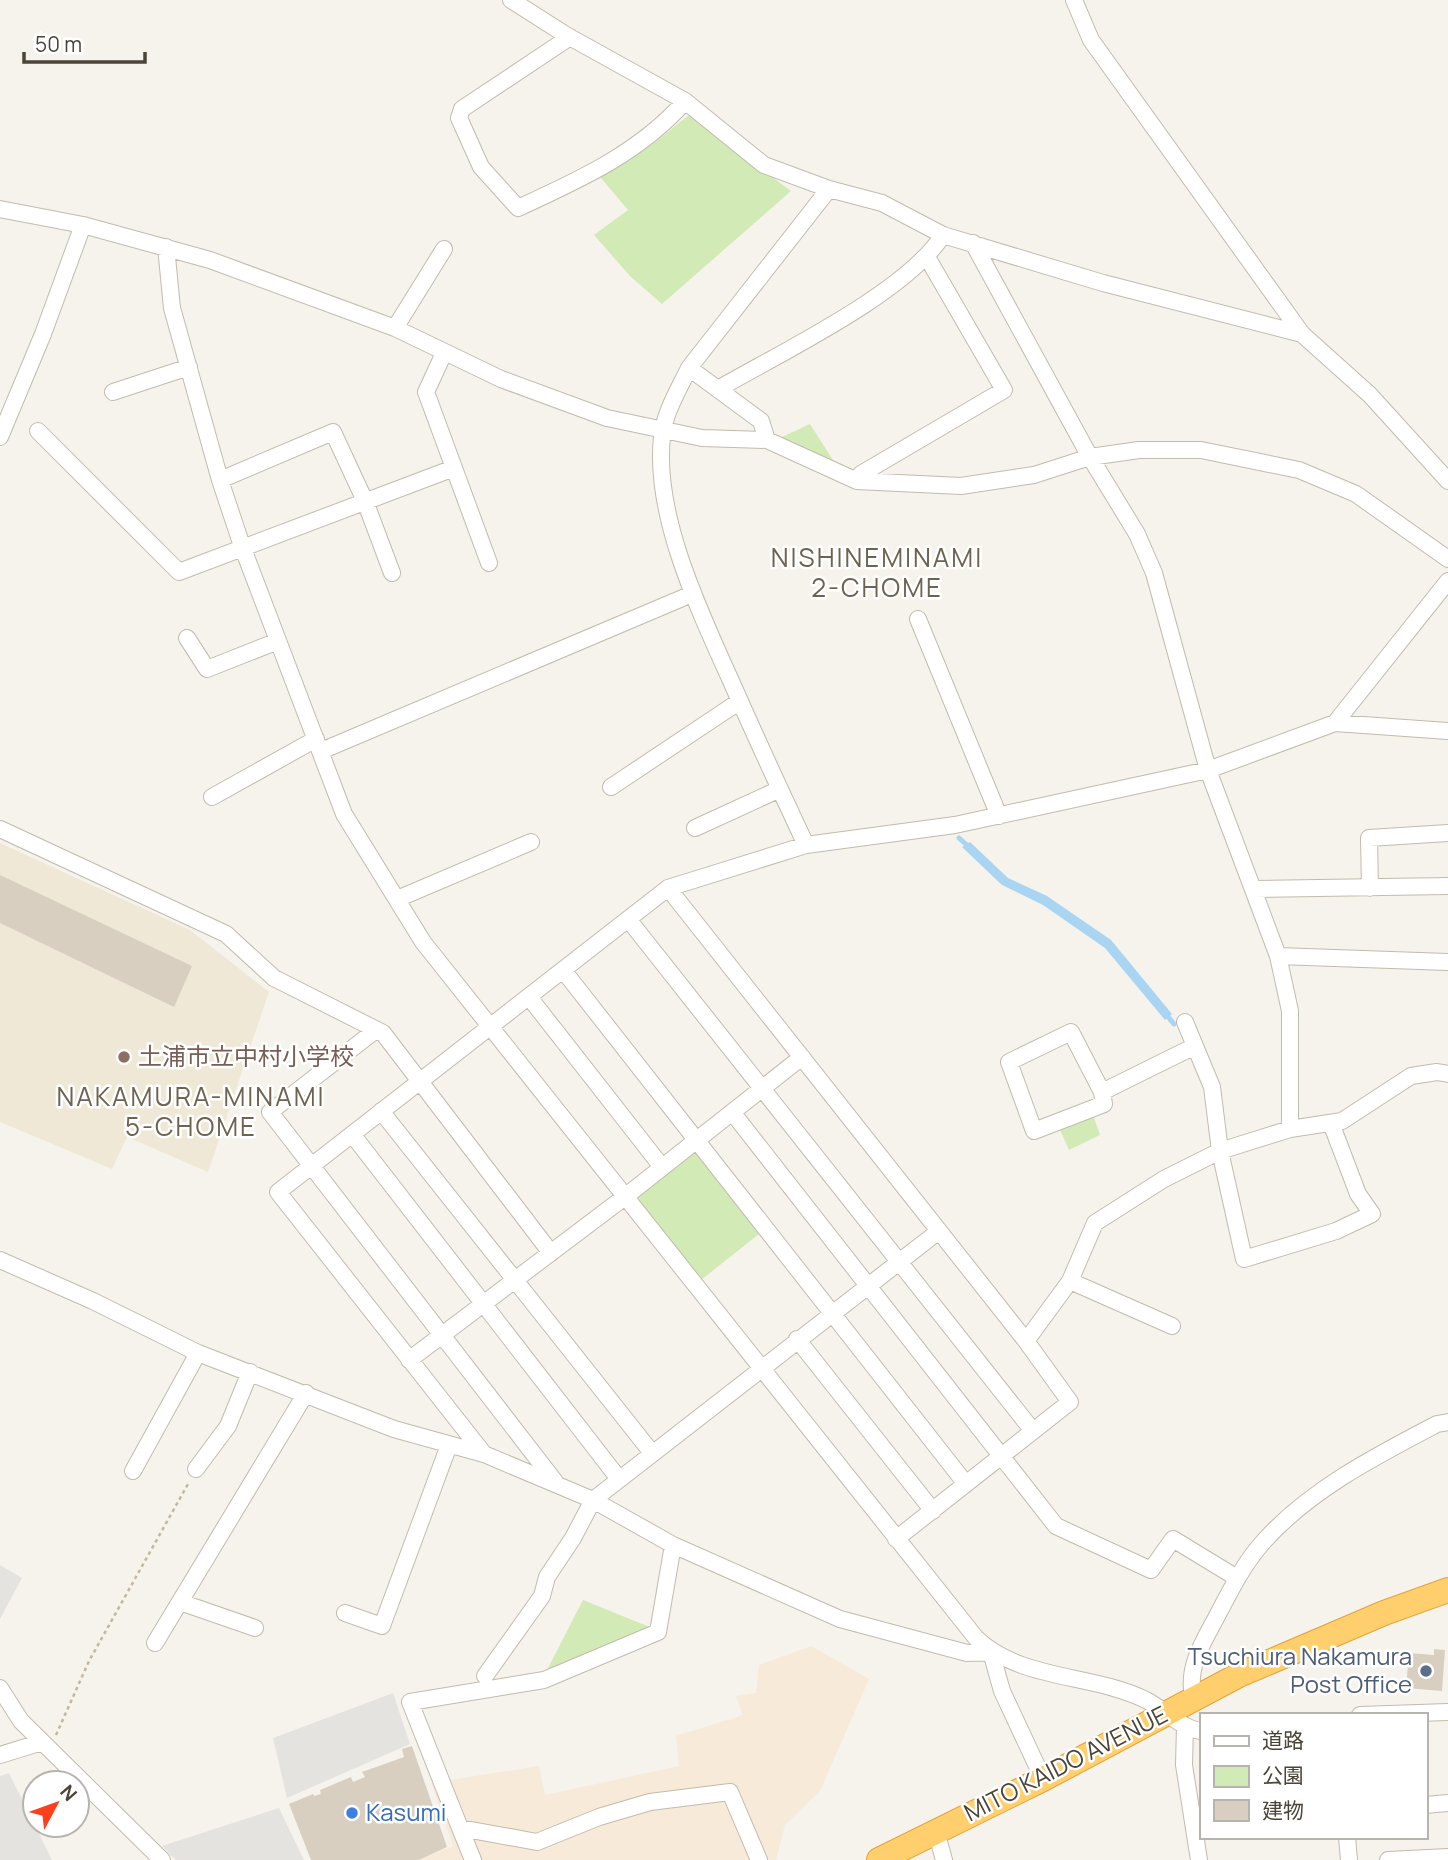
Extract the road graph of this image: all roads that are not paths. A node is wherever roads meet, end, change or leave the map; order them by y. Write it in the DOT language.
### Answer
graph roads {
  1 [pos="511,0"];
  2 [pos="1074,0"];
  3 [pos="570,37"];
  4 [pos="685,101"];
  5 [pos="830,189"];
  6 [pos="0,209"];
  7 [pos="83,225"];
  8 [pos="943,235"];
  9 [pos="973,243"];
  10 [pos="166,247"];
  11 [pos="444,249"];
  12 [pos="927,257"];
  13 [pos="395,328"];
  14 [pos="1302,334"];
  15 [pos="444,353"];
  16 [pos="189,367"];
  17 [pos="689,368"];
  18 [pos="718,389"];
  19 [pos="113,392"];
  20 [pos="664,428"];
  21 [pos="38,432"];
  22 [pos="0,437"];
  23 [pos="767,440"];
  24 [pos="1090,457"];
  25 [pos="454,468"];
  26 [pos="220,480"];
  27 [pos="857,481"];
  28 [pos="1448,481"];
  29 [pos="365,501"];
  30 [pos="242,546"];
  31 [pos="1448,559"];
  32 [pos="489,563"];
  33 [pos="392,573"];
  34 [pos="1448,581"];
  35 [pos="692,594"];
  36 [pos="918,619"];
  37 [pos="187,638"];
  38 [pos="278,641"];
  39 [pos="740,701"];
  40 [pos="1335,723"];
  41 [pos="1448,732"];
  42 [pos="319,745"];
  43 [pos="1208,770"];
  44 [pos="611,787"];
  45 [pos="780,789"];
  46 [pos="212,797"];
  47 [pos="999,816"];
  48 [pos="695,828"];
  49 [pos="0,829"];
  50 [pos="1448,833"];
  51 [pos="531,842"];
  52 [pos="806,845"];
  53 [pos="1448,886"];
  54 [pos="1370,887"];
  55 [pos="668,888"];
  56 [pos="1253,889"];
  57 [pos="397,899"];
  58 [pos="628,919"];
  59 [pos="1278,956"];
  60 [pos="1448,962"];
  61 [pos="563,970"];
  62 [pos="529,997"];
  63 [pos="1185,1022"];
  64 [pos="492,1025"];
  65 [pos="376,1030"];
  66 [pos="1195,1046"];
  67 [pos="802,1057"];
  68 [pos="1448,1074"];
  69 [pos="419,1081"];
  70 [pos="762,1088"];
  71 [pos="1102,1092"];
  72 [pos="381,1111"];
  73 [pos="732,1112"];
  74 [pos="1331,1123"];
  75 [pos="1290,1129"];
  76 [pos="352,1134"];
  77 [pos="696,1141"];
  78 [pos="1220,1151"];
  79 [pos="312,1166"];
  80 [pos="662,1167"];
  81 [pos="626,1196"];
  82 [pos="939,1231"];
  83 [pos="551,1253"];
  84 [pos="0,1260"];
  85 [pos="899,1261"];
  86 [pos="515,1280"];
  87 [pos="1070,1282"];
  88 [pos="867,1286"];
  89 [pos="483,1304"];
  90 [pos="832,1312"];
  91 [pos="1172,1326"];
  92 [pos="443,1334"];
  93 [pos="797,1339"];
  94 [pos="1026,1341"];
  95 [pos="198,1353"];
  96 [pos="409,1360"];
  97 [pos="761,1367"];
  98 [pos="250,1372"];
  99 [pos="306,1393"];
  100 [pos="1448,1422"];
  101 [pos="1033,1431"];
  102 [pos="449,1445"];
  103 [pos="652,1453"];
  104 [pos="484,1454"];
  105 [pos="1000,1458"];
  106 [pos="197,1469"];
  107 [pos="133,1471"];
  108 [pos="620,1479"];
  109 [pos="967,1484"];
  110 [pos="558,1485"];
  111 [pos="593,1500"];
  112 [pos="933,1511"];
  113 [pos="896,1539"];
  114 [pos="673,1545"];
  115 [pos="1237,1578"];
  116 [pos="1448,1590"];
  117 [pos="180,1602"];
  118 [pos="345,1613"];
  119 [pos="255,1628"];
  120 [pos="155,1643"];
  121 [pos="990,1652"];
  122 [pos="485,1676"];
  123 [pos="0,1688"];
  124 [pos="1193,1697"];
  125 [pos="1448,1712"];
  126 [pos="1419,1713"];
  127 [pos="1176,1719"];
  128 [pos="1200,1731"];
  129 [pos="46,1745"];
  130 [pos="0,1755"];
  131 [pos="1043,1779"];
  132 [pos="1448,1803"];
  133 [pos="1427,1805"];
  134 [pos="460,1828"];
  135 [pos="936,1831"];
  136 [pos="1347,1839"];
  137 [pos="1448,1857"];
  138 [pos="162,1860"];
  139 [pos="473,1860"];
  140 [pos="759,1860"];
  141 [pos="879,1860"];
  142 [pos="944,1860"];
  143 [pos="1199,1860"];
  144 [pos="1349,1860"];
  145 [pos="1388,1860"];
  1 -- 3 [label="street"];
  2 -- 14 [label="street"];
  3 -- 4 [label="street"];
  3 -- 4 [label="street"];
  4 -- 5 [label="street"];
  5 -- 8 [label="street"];
  5 -- 17 [label="street"];
  6 -- 7 [label="street"];
  7 -- 10 [label="street"];
  7 -- 22 [label="street"];
  8 -- 9 [label="street"];
  8 -- 12 [label="street"];
  9 -- 14 [label="street"];
  9 -- 24 [label="street"];
  10 -- 13 [label="street"];
  10 -- 16 [label="street"];
  11 -- 13 [label="street"];
  12 -- 18 [label="street"];
  12 -- 27 [label="street"];
  13 -- 15 [label="street"];
  14 -- 28 [label="street"];
  15 -- 20 [label="street"];
  15 -- 25 [label="street"];
  16 -- 19 [label="street"];
  16 -- 26 [label="street"];
  17 -- 18 [label="street"];
  17 -- 20 [label="street"];
  18 -- 23 [label="street"];
  20 -- 23 [label="street"];
  20 -- 35 [label="street"];
  21 -- 30 [label="street"];
  23 -- 27 [label="street"];
  24 -- 27 [label="street"];
  24 -- 31 [label="street"];
  24 -- 43 [label="street"];
  25 -- 29 [label="street"];
  25 -- 32 [label="street"];
  26 -- 29 [label="street"];
  26 -- 30 [label="street"];
  29 -- 30 [label="street"];
  29 -- 33 [label="street"];
  30 -- 38 [label="street"];
  34 -- 40 [label="street"];
  35 -- 39 [label="street"];
  35 -- 42 [label="street"];
  36 -- 47 [label="street"];
  37 -- 38 [label="street"];
  38 -- 42 [label="street"];
  39 -- 44 [label="street"];
  39 -- 45 [label="street"];
  40 -- 41 [label="street"];
  40 -- 43 [label="street"];
  42 -- 46 [label="street"];
  42 -- 57 [label="street"];
  43 -- 47 [label="street"];
  43 -- 56 [label="street"];
  45 -- 48 [label="street"];
  45 -- 52 [label="street"];
  47 -- 52 [label="street"];
  49 -- 65 [label="street"];
  50 -- 54 [label="street"];
  51 -- 57 [label="street"];
  52 -- 55 [label="street"];
  53 -- 54 [label="street"];
  54 -- 56 [label="street"];
  55 -- 58 [label="street"];
  55 -- 67 [label="street"];
  56 -- 59 [label="street"];
  57 -- 64 [label="street"];
  58 -- 61 [label="street"];
  58 -- 70 [label="street"];
  59 -- 60 [label="street"];
  59 -- 75 [label="street"];
  61 -- 62 [label="street"];
  61 -- 77 [label="street"];
  62 -- 64 [label="street"];
  62 -- 80 [label="street"];
  63 -- 66 [label="street"];
  64 -- 69 [label="street"];
  64 -- 81 [label="street"];
  65 -- 69 [label="street"];
  65 -- 79 [label="street"];
  66 -- 71 [label="street"];
  66 -- 78 [label="street"];
  67 -- 70 [label="street"];
  67 -- 82 [label="street"];
  68 -- 74 [label="street"];
  69 -- 72 [label="street"];
  69 -- 83 [label="street"];
  70 -- 73 [label="street"];
  70 -- 85 [label="street"];
  71 -- 71 [label="street"];
  72 -- 76 [label="street"];
  72 -- 86 [label="street"];
  73 -- 77 [label="street"];
  73 -- 88 [label="street"];
  74 -- 75 [label="street"];
  74 -- 78 [label="street"];
  75 -- 78 [label="street"];
  76 -- 79 [label="street"];
  76 -- 89 [label="street"];
  77 -- 80 [label="street"];
  77 -- 90 [label="street"];
  78 -- 87 [label="street"];
  79 -- 92 [label="street"];
  79 -- 96 [label="street"];
  80 -- 81 [label="street"];
  81 -- 83 [label="street"];
  81 -- 97 [label="street"];
  82 -- 85 [label="street"];
  82 -- 94 [label="street"];
  83 -- 86 [label="street"];
  84 -- 95 [label="street"];
  85 -- 88 [label="street"];
  85 -- 101 [label="street"];
  86 -- 89 [label="street"];
  86 -- 103 [label="street"];
  87 -- 91 [label="street"];
  87 -- 94 [label="street"];
  88 -- 90 [label="street"];
  88 -- 105 [label="street"];
  89 -- 92 [label="street"];
  89 -- 108 [label="street"];
  90 -- 93 [label="street"];
  90 -- 109 [label="street"];
  92 -- 96 [label="street"];
  92 -- 110 [label="street"];
  93 -- 97 [label="street"];
  93 -- 112 [label="street"];
  94 -- 101 [label="street"];
  95 -- 98 [label="street"];
  95 -- 107 [label="street"];
  96 -- 104 [label="street"];
  97 -- 103 [label="street"];
  97 -- 113 [label="street"];
  98 -- 99 [label="street"];
  98 -- 106 [label="street"];
  99 -- 102 [label="street"];
  99 -- 117 [label="street"];
  100 -- 115 [label="street"];
  101 -- 105 [label="street"];
  102 -- 104 [label="street"];
  102 -- 118 [label="street"];
  103 -- 108 [label="street"];
  104 -- 110 [label="street"];
  105 -- 109 [label="street"];
  105 -- 115 [label="street"];
  108 -- 111 [label="street"];
  109 -- 112 [label="street"];
  110 -- 111 [label="street"];
  111 -- 114 [label="street"];
  111 -- 122 [label="street"];
  112 -- 113 [label="street"];
  113 -- 121 [label="street"];
  114 -- 121 [label="street"];
  114 -- 134 [label="street"];
  115 -- 124 [label="street"];
  116 -- 124 [label="highway, MITO KAIDO AVENUE"];
  117 -- 119 [label="street"];
  117 -- 120 [label="street"];
  121 -- 127 [label="street"];
  121 -- 131 [label="street"];
  123 -- 129 [label="street"];
  124 -- 127 [label="highway, MITO KAIDO AVENUE"];
  125 -- 126 [label="street"];
  127 -- 128 [label="street"];
  127 -- 131 [label="highway, MITO KAIDO AVENUE"];
  127 -- 143 [label="street"];
  129 -- 130 [label="street"];
  129 -- 138 [label="street"];
  131 -- 135 [label="highway, MITO KAIDO AVENUE"];
  132 -- 133 [label="street"];
  134 -- 139 [label="street"];
  134 -- 140 [label="street"];
  135 -- 141 [label="highway, MITO KAIDO AVENUE"];
  135 -- 142 [label="street"];
  136 -- 144 [label="street"];
  137 -- 145 [label="street"];
}
